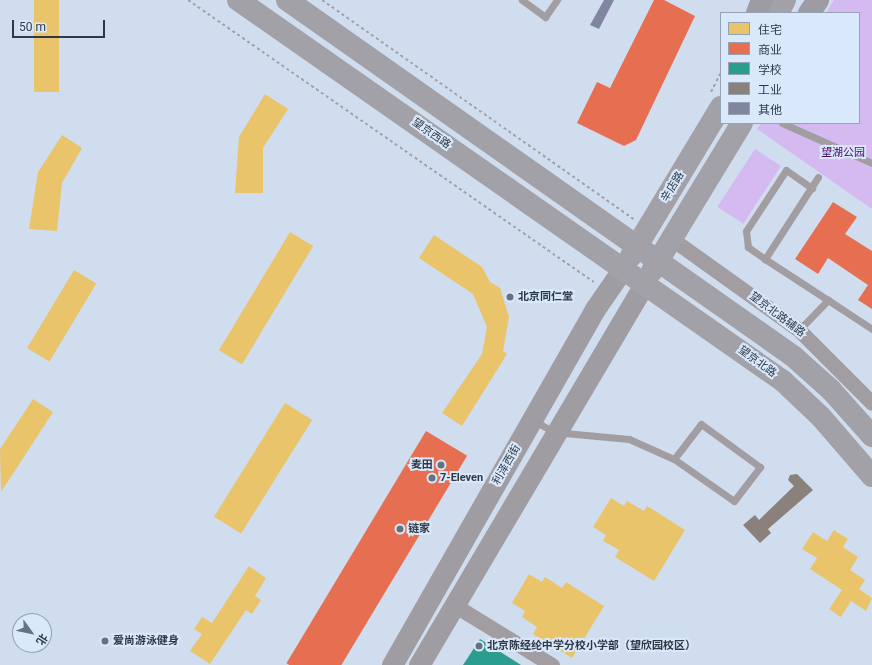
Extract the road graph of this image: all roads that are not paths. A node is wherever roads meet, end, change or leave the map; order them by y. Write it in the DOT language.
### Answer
graph roads {
  1 [pos="238,0"];
  2 [pos="288,0"];
  3 [pos="522,0"];
  4 [pos="557,0"];
  5 [pos="762,0"];
  6 [pos="786,0"];
  7 [pos="807,0"];
  8 [pos="818,0"];
  9 [pos="758,12"];
  10 [pos="779,12"];
  11 [pos="801,12"];
  12 [pos="810,12"];
  13 [pos="720,109"];
  14 [pos="741,124"];
  15 [pos="784,124"];
  16 [pos="872,163"];
  17 [pos="818,177"];
  18 [pos="812,188"];
  19 [pos="644,237"];
  20 [pos="672,239"];
  21 [pos="765,258"];
  22 [pos="659,260"];
  23 [pos="624,267"];
  24 [pos="645,282"];
  25 [pos="828,300"];
  26 [pos="872,329"];
  27 [pos="799,330"];
  28 [pos="872,403"];
  29 [pos="532,420"];
  30 [pos="554,432"];
  31 [pos="872,436"];
  32 [pos="674,459"];
  33 [pos="872,476"];
  34 [pos="454,605"];
  35 [pos="392,665"];
  36 [pos="419,665"];
  37 [pos="552,665"];
  1 -- 23 [label="main road, 望京西路"];
  2 -- 19 [label="main road"];
  3 -- 4 [label="lane"];
  5 -- 9 [label="highway"];
  6 -- 10 [label="main road"];
  7 -- 11 [label="main road"];
  8 -- 12 [label="highway"];
  13 -- 19 [label="main road, 辛店路"];
  14 -- 20 [label="main road"];
  15 -- 16 [label="lane"];
  17 -- 18 [label="lane"];
  18 -- 21 [label="lane"];
  18 -- 21 [label="lane"];
  19 -- 22 [label="main road"];
  19 -- 23 [label="main road, 辛店路"];
  20 -- 22 [label="main road"];
  20 -- 27 [label="street, 望京北路辅路"];
  21 -- 25 [label="lane"];
  22 -- 24 [label="main road"];
  22 -- 31 [label="main road"];
  23 -- 24 [label="main road, 望京北路"];
  23 -- 29 [label="street, 利泽西街"];
  24 -- 30 [label="street"];
  24 -- 33 [label="main road, 望京北路"];
  25 -- 26 [label="lane"];
  25 -- 27 [label="lane"];
  27 -- 28 [label="street, 望京北路辅路"];
  29 -- 30 [label="lane"];
  29 -- 35 [label="street, 利泽西街"];
  30 -- 32 [label="lane"];
  30 -- 34 [label="street"];
  32 -- 32 [label="lane"];
  34 -- 36 [label="street"];
  34 -- 37 [label="street"];
}
